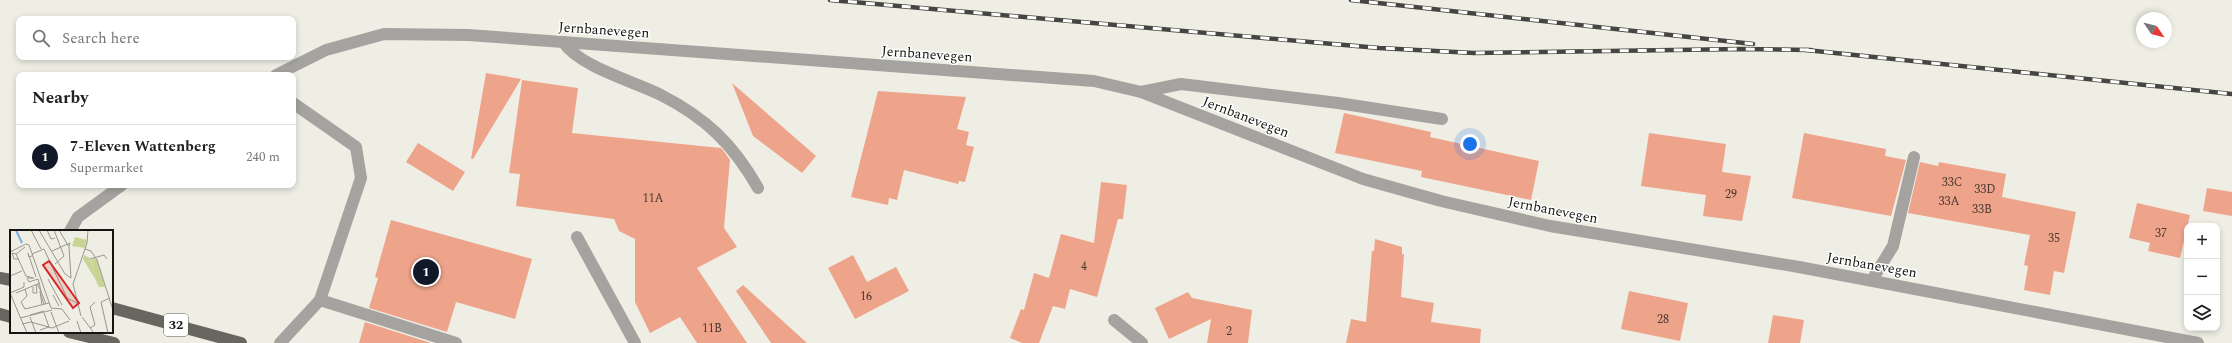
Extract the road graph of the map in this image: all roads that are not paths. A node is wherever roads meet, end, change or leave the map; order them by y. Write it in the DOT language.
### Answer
graph roads {
  1 [pos="563,42"];
  2 [pos="282,72"];
  3 [pos="1141,92"];
  4 [pos="296,105"];
  5 [pos="1442,119"];
  6 [pos="1914,156"];
  7 [pos="118,188"];
  8 [pos="758,188"];
  9 [pos="71,230"];
  10 [pos="577,237"];
  11 [pos="0,278"];
  12 [pos="10,280"];
  13 [pos="1872,280"];
  14 [pos="320,300"];
  15 [pos="113,308"];
  16 [pos="0,314"];
  17 [pos="10,317"];
  18 [pos="1114,320"];
  19 [pos="73,333"];
  20 [pos="114,343"];
  21 [pos="241,343"];
  22 [pos="280,343"];
  23 [pos="456,343"];
  24 [pos="635,343"];
  25 [pos="1142,343"];
  26 [pos="2198,343"];
  1 -- 2 [label="street, Jernbanevegen"];
  1 -- 3 [label="street, Jernbanevegen"];
  1 -- 8 [label="street"];
  3 -- 5 [label="street"];
  3 -- 13 [label="street, Jernbanevegen"];
  4 -- 14 [label="street"];
  6 -- 13 [label="street"];
  7 -- 9 [label="street"];
  10 -- 24 [label="street"];
  11 -- 12 [label="main road"];
  13 -- 26 [label="street, Jernbanevegen"];
  14 -- 22 [label="street"];
  14 -- 23 [label="street"];
  15 -- 21 [label="main road, 32"];
  16 -- 17 [label="main road"];
  18 -- 25 [label="street"];
  19 -- 20 [label="main road"];
}
